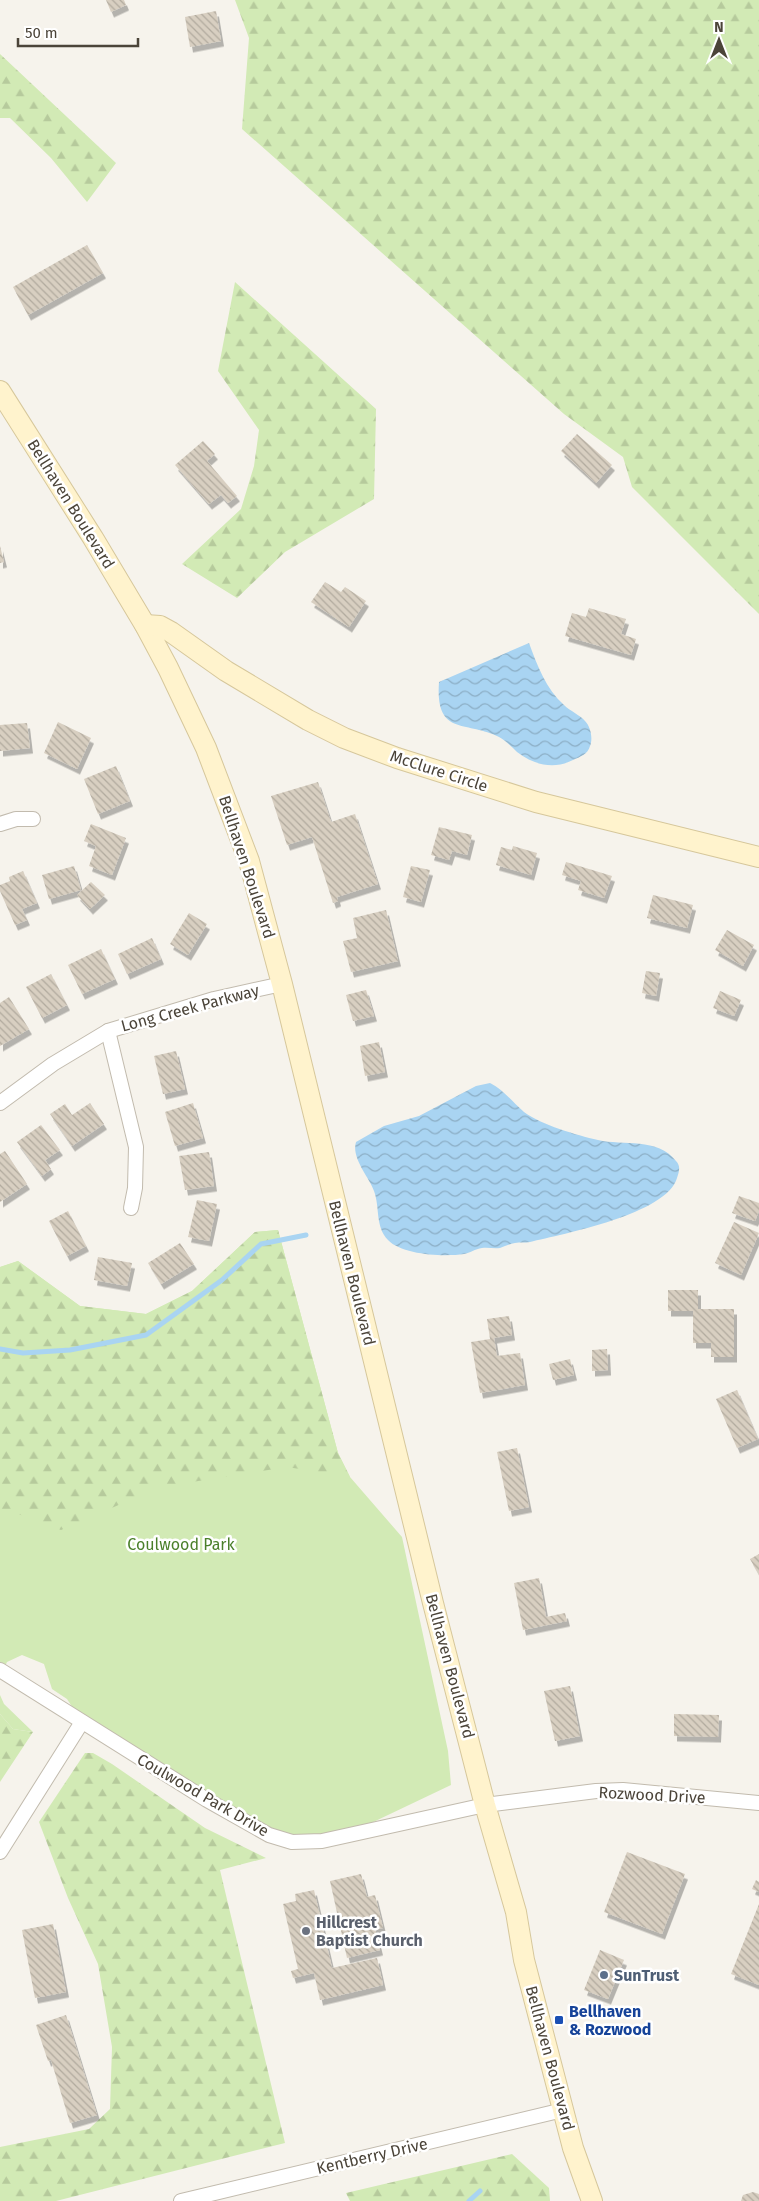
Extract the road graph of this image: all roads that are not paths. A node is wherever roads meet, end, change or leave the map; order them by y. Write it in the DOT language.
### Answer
graph roads {
  1 [pos="0,391"];
  2 [pos="145,625"];
  3 [pos="33,819"];
  4 [pos="0,824"];
  5 [pos="759,857"];
  6 [pos="282,984"];
  7 [pos="108,1031"];
  8 [pos="0,1103"];
  9 [pos="131,1208"];
  10 [pos="0,1670"];
  11 [pos="82,1722"];
  12 [pos="759,1803"];
  13 [pos="485,1805"];
  14 [pos="0,1852"];
  15 [pos="563,2110"];
  16 [pos="181,2201"];
  17 [pos="592,2201"];
  1 -- 2 [label="main road, Bellhaven Boulevard"];
  2 -- 5 [label="main road, McClure Circle"];
  2 -- 6 [label="main road, Bellhaven Boulevard"];
  3 -- 4 [label="street"];
  6 -- 7 [label="street, Long Creek Parkway"];
  6 -- 13 [label="main road, Bellhaven Boulevard"];
  7 -- 8 [label="street, Long Creek Parkway"];
  7 -- 9 [label="street"];
  10 -- 11 [label="street, Coulwood Park Drive"];
  11 -- 13 [label="street, Coulwood Park Drive"];
  11 -- 14 [label="street"];
  12 -- 13 [label="street, Rozwood Drive"];
  13 -- 15 [label="main road, Bellhaven Boulevard"];
  15 -- 16 [label="street, Kentberry Drive"];
  15 -- 17 [label="main road, Bellhaven Boulevard"];
}
